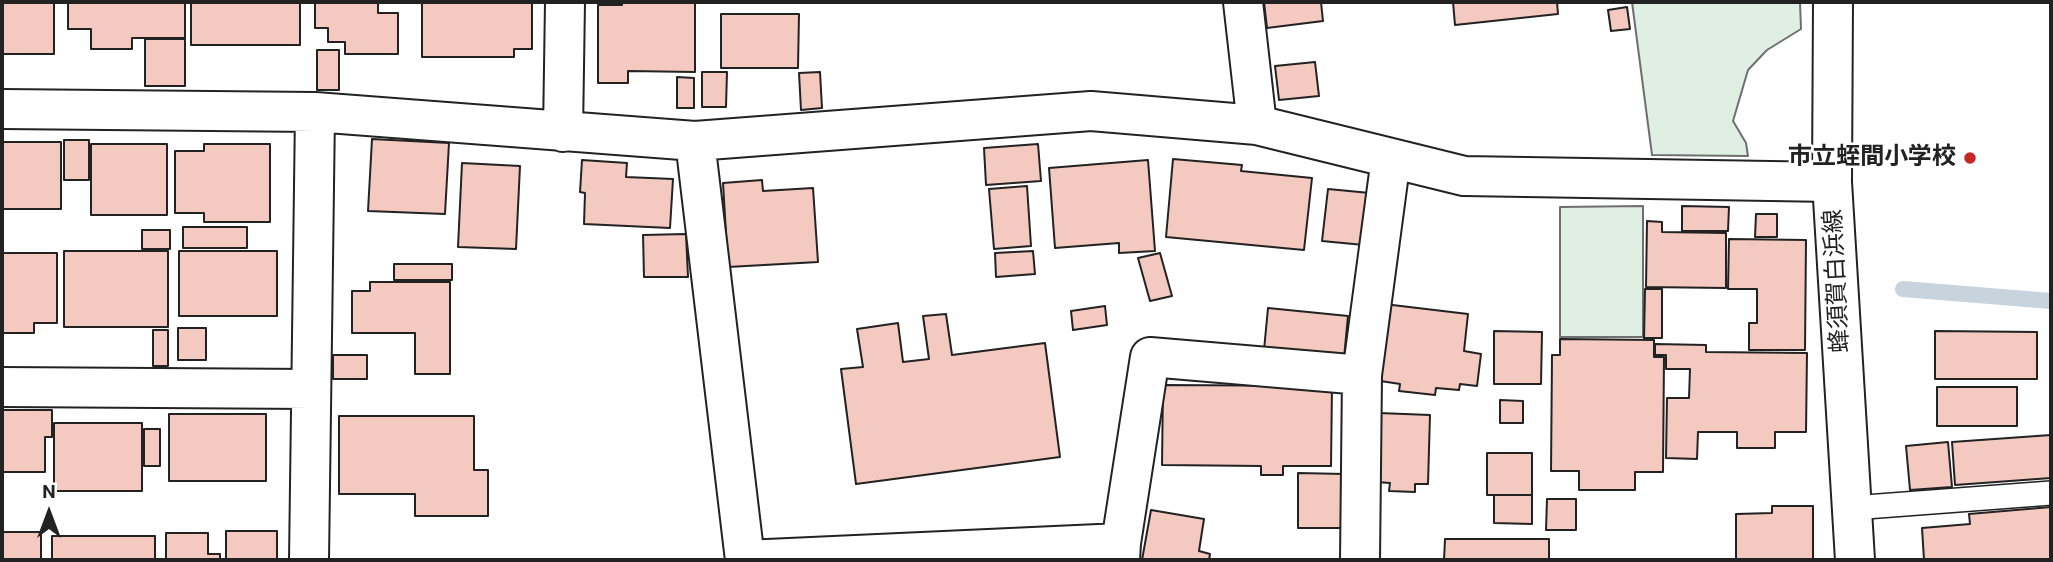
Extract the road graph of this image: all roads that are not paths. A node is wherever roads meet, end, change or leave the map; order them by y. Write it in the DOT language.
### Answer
graph roads {
  1 [pos="565,2"];
  2 [pos="1243,2"];
  3 [pos="1833,2"];
  4 [pos="2,109"];
  5 [pos="315,111"];
  6 [pos="1257,125"];
  7 [pos="563,132"];
  8 [pos="695,141"];
  9 [pos="1391,158"];
  10 [pos="1832,182"];
  11 [pos="1362,375"];
  12 [pos="2,387"];
  13 [pos="311,388"];
  14 [pos="2051,493"];
  15 [pos="1852,508"];
  16 [pos="1120,551"];
  17 [pos="309,560"];
  18 [pos="1360,560"];
  19 [pos="1855,560"];
  1 -- 7 [label="street"];
  2 -- 6 [label="street"];
  3 -- 10 [label="street, 蜂須賀白浜線"];
  4 -- 5 [label="street"];
  5 -- 7 [label="street"];
  5 -- 13 [label="street"];
  6 -- 8 [label="street"];
  6 -- 9 [label="street"];
  7 -- 8 [label="street"];
  8 -- 16 [label="street"];
  9 -- 10 [label="street"];
  9 -- 11 [label="street"];
  10 -- 15 [label="street, 蜂須賀白浜線"];
  11 -- 16 [label="street"];
  11 -- 18 [label="street"];
  12 -- 13 [label="street"];
  13 -- 17 [label="street"];
  14 -- 15 [label="lane"];
  15 -- 19 [label="street, 蜂須賀白浜線"];
}
